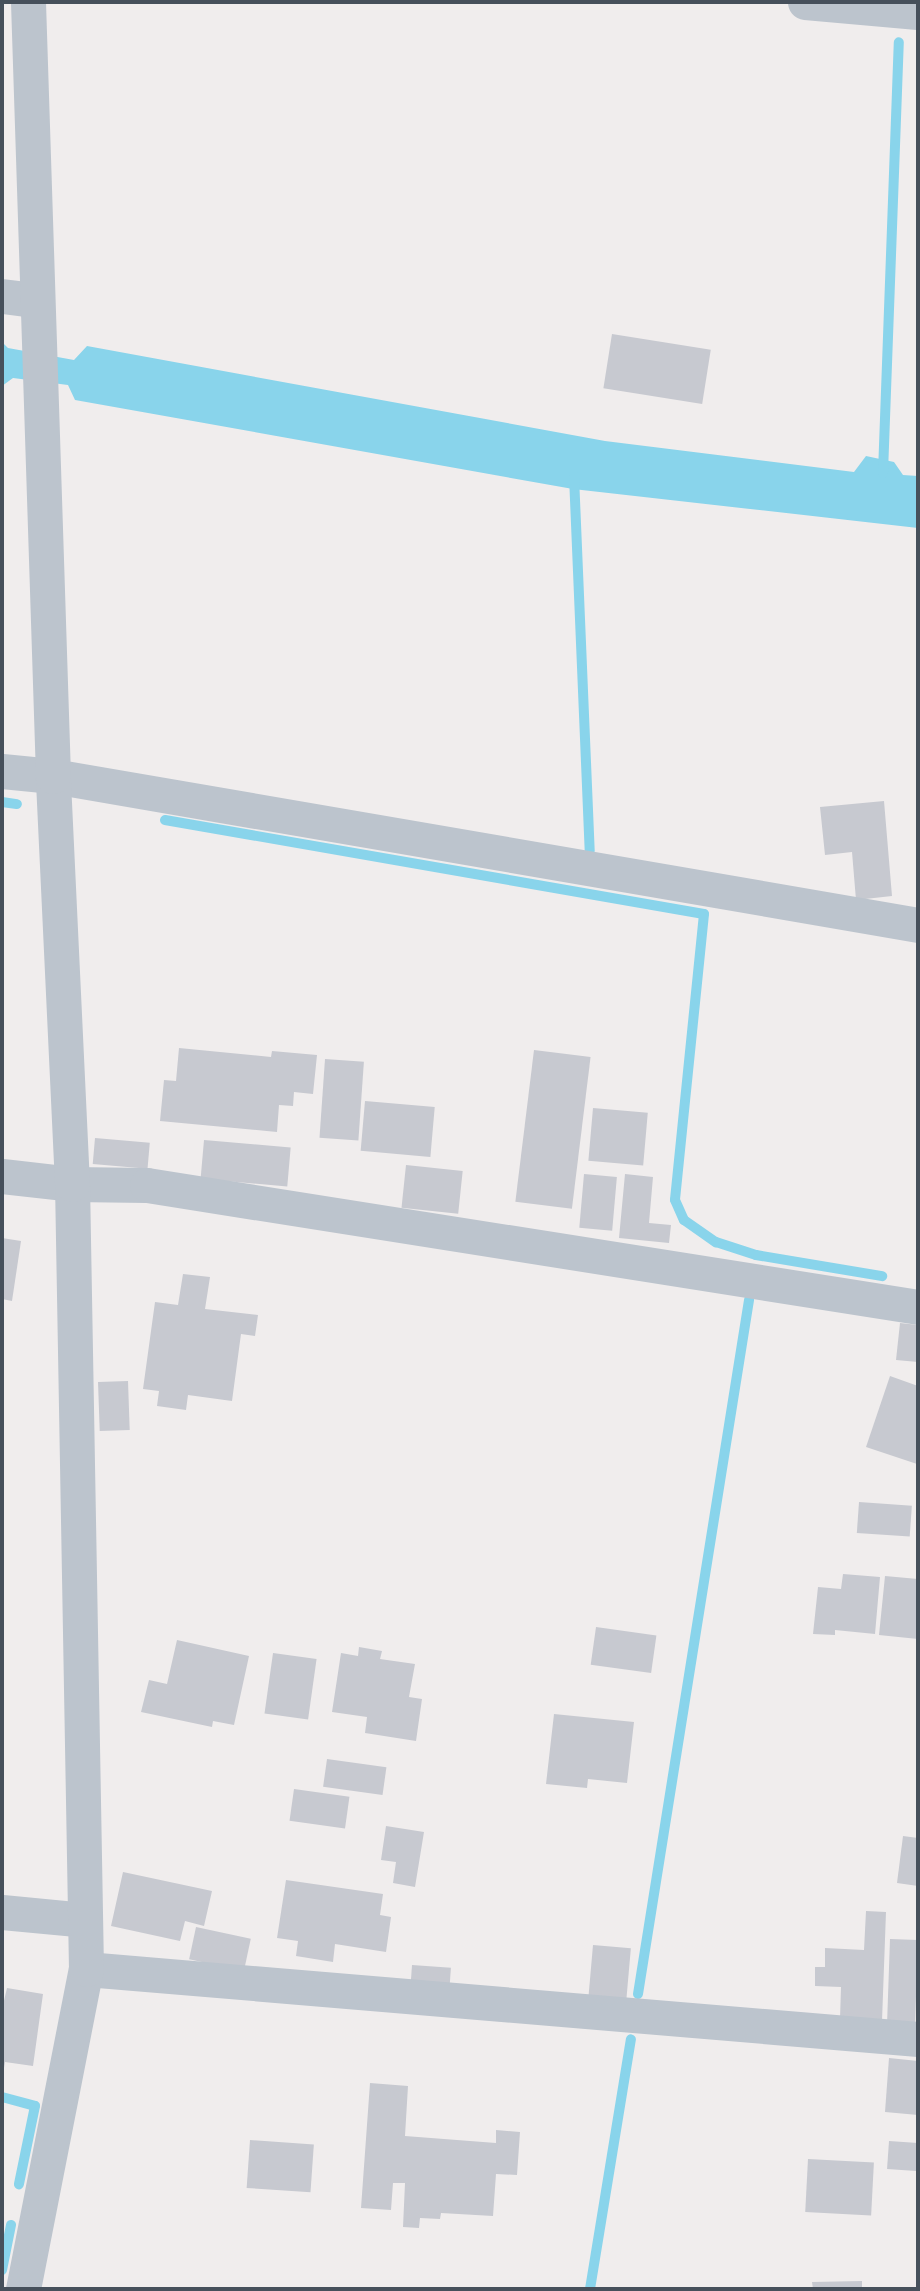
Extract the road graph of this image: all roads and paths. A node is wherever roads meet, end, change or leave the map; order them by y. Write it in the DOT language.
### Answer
graph roads {
  1 [pos="28,2"];
  2 [pos="805,2"];
  3 [pos="918,12"];
  4 [pos="2,296"];
  5 [pos="37,300"];
  6 [pos="2,771"];
  7 [pos="53,776"];
  8 [pos="918,925"];
  9 [pos="2,1176"];
  10 [pos="72,1184"];
  11 [pos="918,1307"];
  12 [pos="2,1912"];
  13 [pos="85,1920"];
  14 [pos="86,1969"];
  15 [pos="918,2039"];
  16 [pos="23,2289"];
  1 -- 5 [label="street"];
  2 -- 3 [label="street"];
  4 -- 5 [label="street"];
  5 -- 7 [label="street"];
  6 -- 7 [label="street"];
  7 -- 8 [label="street"];
  7 -- 10 [label="street"];
  9 -- 10 [label="street"];
  10 -- 11 [label="street"];
  10 -- 13 [label="street"];
  12 -- 13 [label="street"];
  13 -- 14 [label="street"];
  14 -- 15 [label="street"];
  14 -- 16 [label="street"];
}
